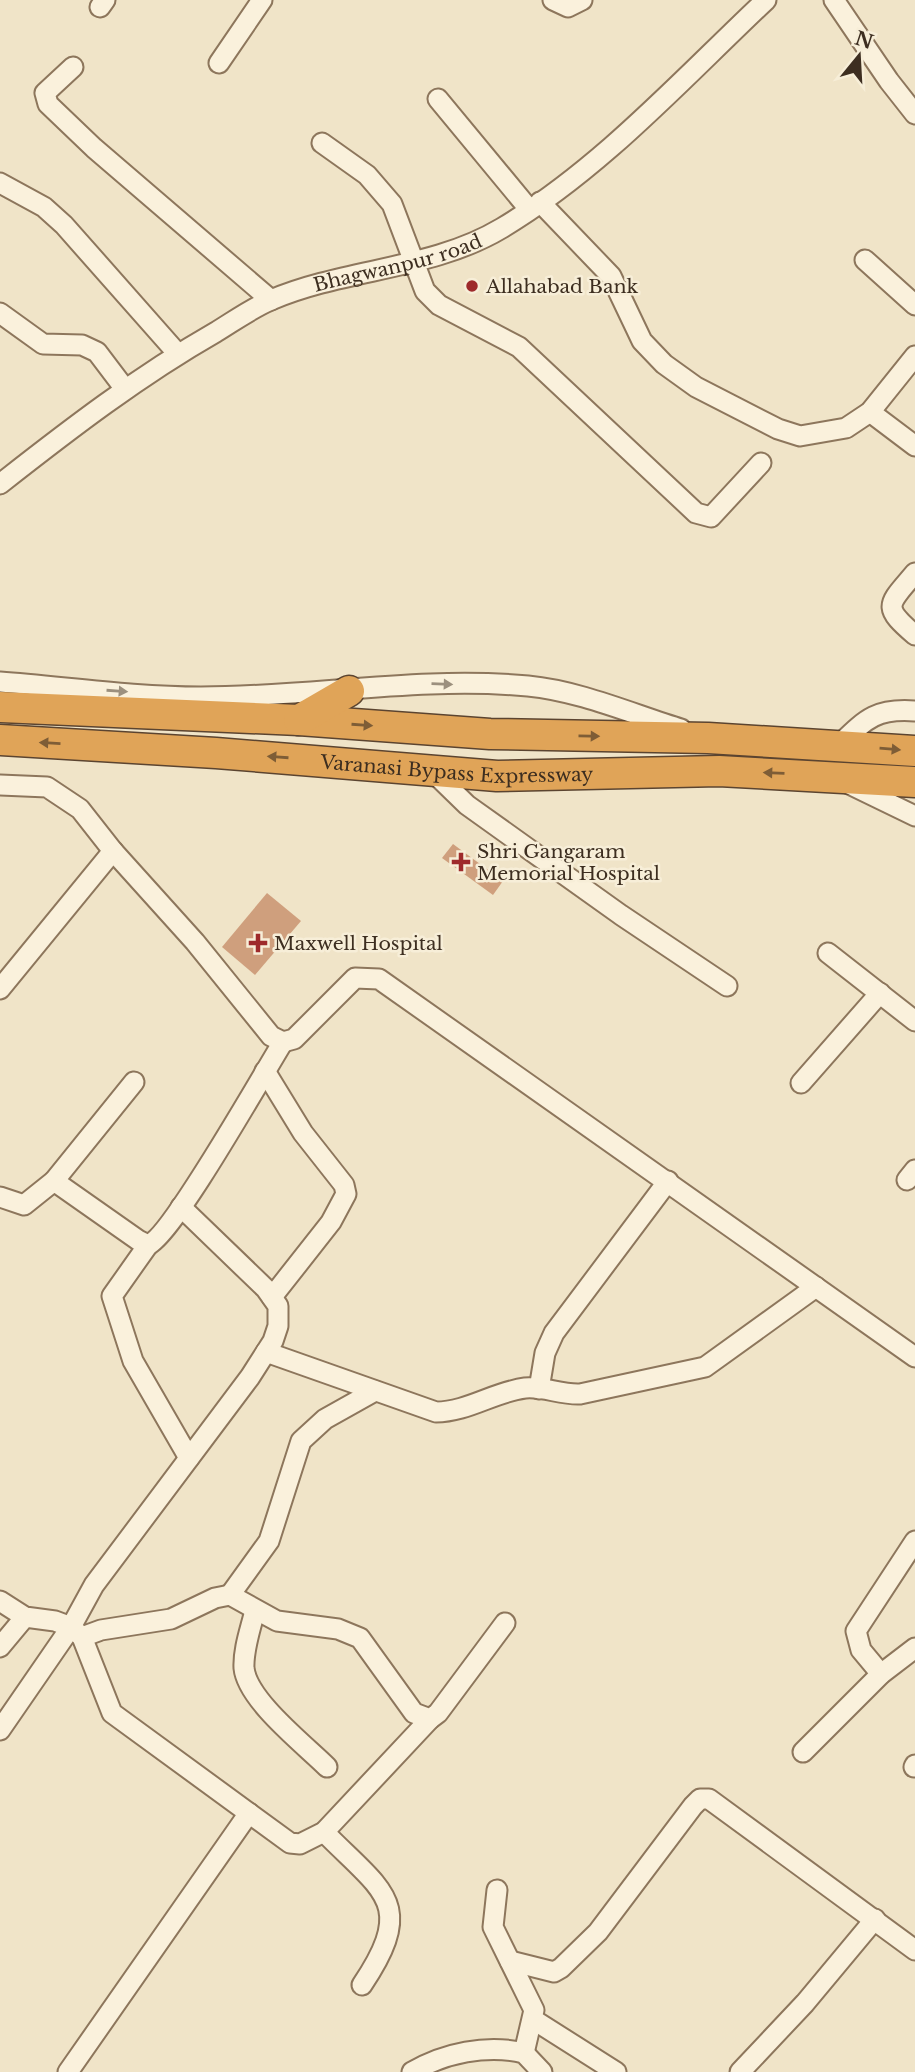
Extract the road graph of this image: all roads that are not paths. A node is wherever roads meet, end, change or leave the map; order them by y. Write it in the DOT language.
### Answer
graph roads {
  1 [pos="262,0"];
  2 [pos="553,0"];
  3 [pos="582,0"];
  4 [pos="766,0"];
  5 [pos="834,0"];
  6 [pos="219,63"];
  7 [pos="73,67"];
  8 [pos="438,99"];
  9 [pos="915,114"];
  10 [pos="322,143"];
  11 [pos="0,183"];
  12 [pos="535,205"];
  13 [pos="865,260"];
  14 [pos="415,262"];
  15 [pos="271,300"];
  16 [pos="915,305"];
  17 [pos="0,313"];
  18 [pos="178,354"];
  19 [pos="915,356"];
  20 [pos="125,389"];
  21 [pos="870,412"];
  22 [pos="915,446"];
  23 [pos="761,463"];
  24 [pos="0,484"];
  25 [pos="915,573"];
  26 [pos="915,635"];
  27 [pos="0,682"];
  28 [pos="349,691"];
  29 [pos="0,707"];
  30 [pos="915,711"];
  31 [pos="299,720"];
  32 [pos="708,737"];
  33 [pos="0,740"];
  34 [pos="839,744"];
  35 [pos="915,751"];
  36 [pos="430,768"];
  37 [pos="828,775"];
  38 [pos="915,782"];
  39 [pos="0,785"];
  40 [pos="915,816"];
  41 [pos="113,851"];
  42 [pos="828,953"];
  43 [pos="727,986"];
  44 [pos="0,989"];
  45 [pos="880,993"];
  46 [pos="915,1021"];
  47 [pos="283,1042"];
  48 [pos="265,1071"];
  49 [pos="134,1082"];
  50 [pos="801,1083"];
  51 [pos="54,1181"];
  52 [pos="668,1181"];
  53 [pos="0,1198"];
  54 [pos="181,1207"];
  55 [pos="148,1245"];
  56 [pos="816,1287"];
  57 [pos="272,1297"];
  58 [pos="913,1351"];
  59 [pos="266,1352"];
  60 [pos="539,1389"];
  61 [pos="374,1391"];
  62 [pos="189,1458"];
  63 [pos="915,1541"];
  64 [pos="230,1595"];
  65 [pos="0,1601"];
  66 [pos="254,1609"];
  67 [pos="25,1617"];
  68 [pos="505,1623"];
  69 [pos="76,1632"];
  70 [pos="0,1647"];
  71 [pos="915,1648"];
  72 [pos="881,1674"];
  73 [pos="430,1719"];
  74 [pos="0,1730"];
  75 [pos="803,1752"];
  76 [pos="327,1767"];
  77 [pos="249,1813"];
  78 [pos="324,1832"];
  79 [pos="497,1890"];
  80 [pos="875,1919"];
  81 [pos="915,1950"];
  82 [pos="510,1961"];
  83 [pos="362,1985"];
  84 [pos="534,2020"];
  85 [pos="524,2053"];
  86 [pos="68,2072"];
  87 [pos="412,2072"];
  88 [pos="542,2072"];
  89 [pos="616,2072"];
  90 [pos="740,2072"];
  1 -- 6 [label="street"];
  2 -- 3 [label="street"];
  4 -- 12 [label="street, Bhagwanpur road"];
  5 -- 9 [label="street"];
  7 -- 15 [label="street"];
  8 -- 12 [label="street"];
  10 -- 14 [label="street"];
  11 -- 18 [label="street"];
  12 -- 14 [label="street, Bhagwanpur road"];
  12 -- 21 [label="street"];
  13 -- 16 [label="street"];
  14 -- 15 [label="street, Bhagwanpur road"];
  14 -- 23 [label="street"];
  15 -- 18 [label="street, Bhagwanpur road"];
  17 -- 20 [label="street"];
  18 -- 20 [label="street, Bhagwanpur road"];
  19 -- 21 [label="street"];
  20 -- 24 [label="street, Bhagwanpur road"];
  21 -- 22 [label="street"];
  25 -- 26 [label="street"];
  27 -- 28 [label="street, one-way"];
  28 -- 31 [label="highway"];
  28 -- 32 [label="street, one-way"];
  29 -- 31 [label="highway, Varanasi Bypass Expressway"];
  30 -- 34 [label="street"];
  31 -- 32 [label="highway, Varanasi Bypass Expressway, one-way"];
  32 -- 34 [label="highway, Varanasi Bypass Expressway"];
  36 -- 33 [label="highway, Varanasi Bypass Expressway, one-way"];
  34 -- 35 [label="highway, Varanasi Bypass Expressway, one-way"];
  37 -- 36 [label="highway, Varanasi Bypass Expressway, one-way"];
  36 -- 43 [label="street"];
  37 -- 38 [label="highway, Varanasi Bypass Expressway"];
  37 -- 40 [label="street"];
  39 -- 41 [label="street"];
  41 -- 44 [label="street"];
  41 -- 47 [label="street"];
  42 -- 45 [label="street"];
  45 -- 46 [label="street"];
  45 -- 50 [label="street"];
  47 -- 48 [label="street"];
  47 -- 52 [label="street"];
  48 -- 54 [label="street"];
  48 -- 57 [label="street"];
  49 -- 51 [label="street"];
  51 -- 53 [label="street"];
  51 -- 55 [label="street"];
  52 -- 56 [label="street"];
  52 -- 60 [label="street"];
  54 -- 55 [label="street"];
  54 -- 57 [label="street"];
  55 -- 62 [label="street"];
  56 -- 58 [label="street"];
  56 -- 60 [label="street"];
  57 -- 59 [label="street"];
  59 -- 61 [label="street"];
  59 -- 62 [label="street"];
  60 -- 61 [label="street"];
  61 -- 64 [label="street"];
  62 -- 69 [label="street"];
  63 -- 72 [label="street"];
  64 -- 66 [label="street"];
  64 -- 69 [label="street"];
  65 -- 67 [label="street"];
  66 -- 73 [label="street"];
  66 -- 76 [label="street"];
  67 -- 69 [label="street"];
  67 -- 70 [label="street"];
  68 -- 73 [label="street"];
  69 -- 74 [label="street"];
  69 -- 77 [label="street"];
  71 -- 72 [label="street"];
  72 -- 75 [label="street"];
  73 -- 78 [label="street"];
  77 -- 78 [label="street"];
  77 -- 86 [label="street"];
  78 -- 83 [label="street"];
  79 -- 82 [label="street"];
  80 -- 81 [label="street"];
  80 -- 82 [label="street"];
  80 -- 90 [label="street"];
  82 -- 84 [label="street"];
  84 -- 85 [label="street"];
  84 -- 89 [label="street"];
  85 -- 87 [label="street"];
  85 -- 88 [label="street"];
}
